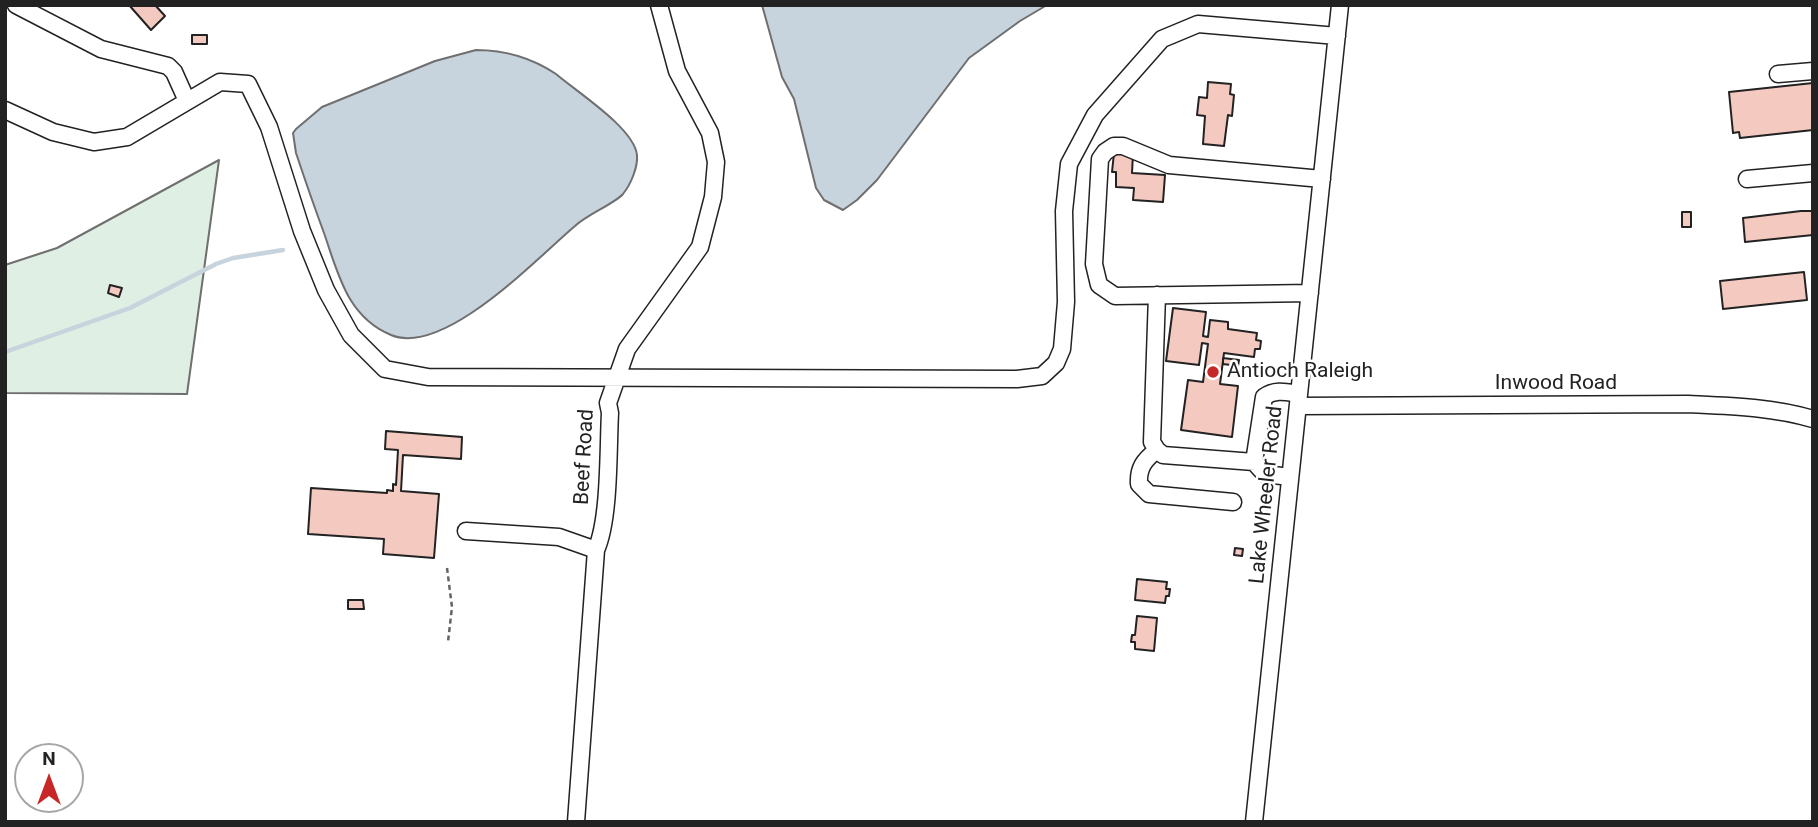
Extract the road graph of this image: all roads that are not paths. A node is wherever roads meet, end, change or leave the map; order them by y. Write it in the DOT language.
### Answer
graph roads {
  1 [pos="16,5"];
  2 [pos="659,5"];
  3 [pos="1340,5"];
  4 [pos="1337,36"];
  5 [pos="1813,71"];
  6 [pos="1778,74"];
  7 [pos="187,101"];
  8 [pos="5,110"];
  9 [pos="1813,173"];
  10 [pos="1322,179"];
  11 [pos="1747,179"];
  12 [pos="1310,293"];
  13 [pos="1157,295"];
  14 [pos="616,377"];
  15 [pos="1298,400"];
  16 [pos="1808,416"];
  17 [pos="1157,450"];
  18 [pos="1254,462"];
  19 [pos="1290,477"];
  20 [pos="1233,502"];
  21 [pos="466,531"];
  22 [pos="596,550"];
  23 [pos="576,822"];
  24 [pos="1255,822"];
  1 -- 7 [label="street"];
  2 -- 14 [label="street, Beef Road"];
  3 -- 4 [label="street, Lake Wheeler Road"];
  4 -- 10 [label="street, Lake Wheeler Road"];
  4 -- 14 [label="street"];
  5 -- 6 [label="street"];
  7 -- 8 [label="street"];
  7 -- 14 [label="street"];
  9 -- 11 [label="street"];
  10 -- 12 [label="street, Lake Wheeler Road"];
  10 -- 13 [label="street"];
  12 -- 13 [label="street"];
  12 -- 15 [label="street, Lake Wheeler Road"];
  13 -- 17 [label="street"];
  14 -- 22 [label="street, Beef Road"];
  15 -- 16 [label="street, Inwood Road"];
  15 -- 18 [label="street, Inwood Road"];
  15 -- 19 [label="street, Lake Wheeler Road"];
  17 -- 18 [label="street"];
  17 -- 20 [label="street"];
  18 -- 19 [label="street"];
  19 -- 24 [label="street, Lake Wheeler Road"];
  21 -- 22 [label="street"];
  22 -- 23 [label="street, Beef Road"];
}
